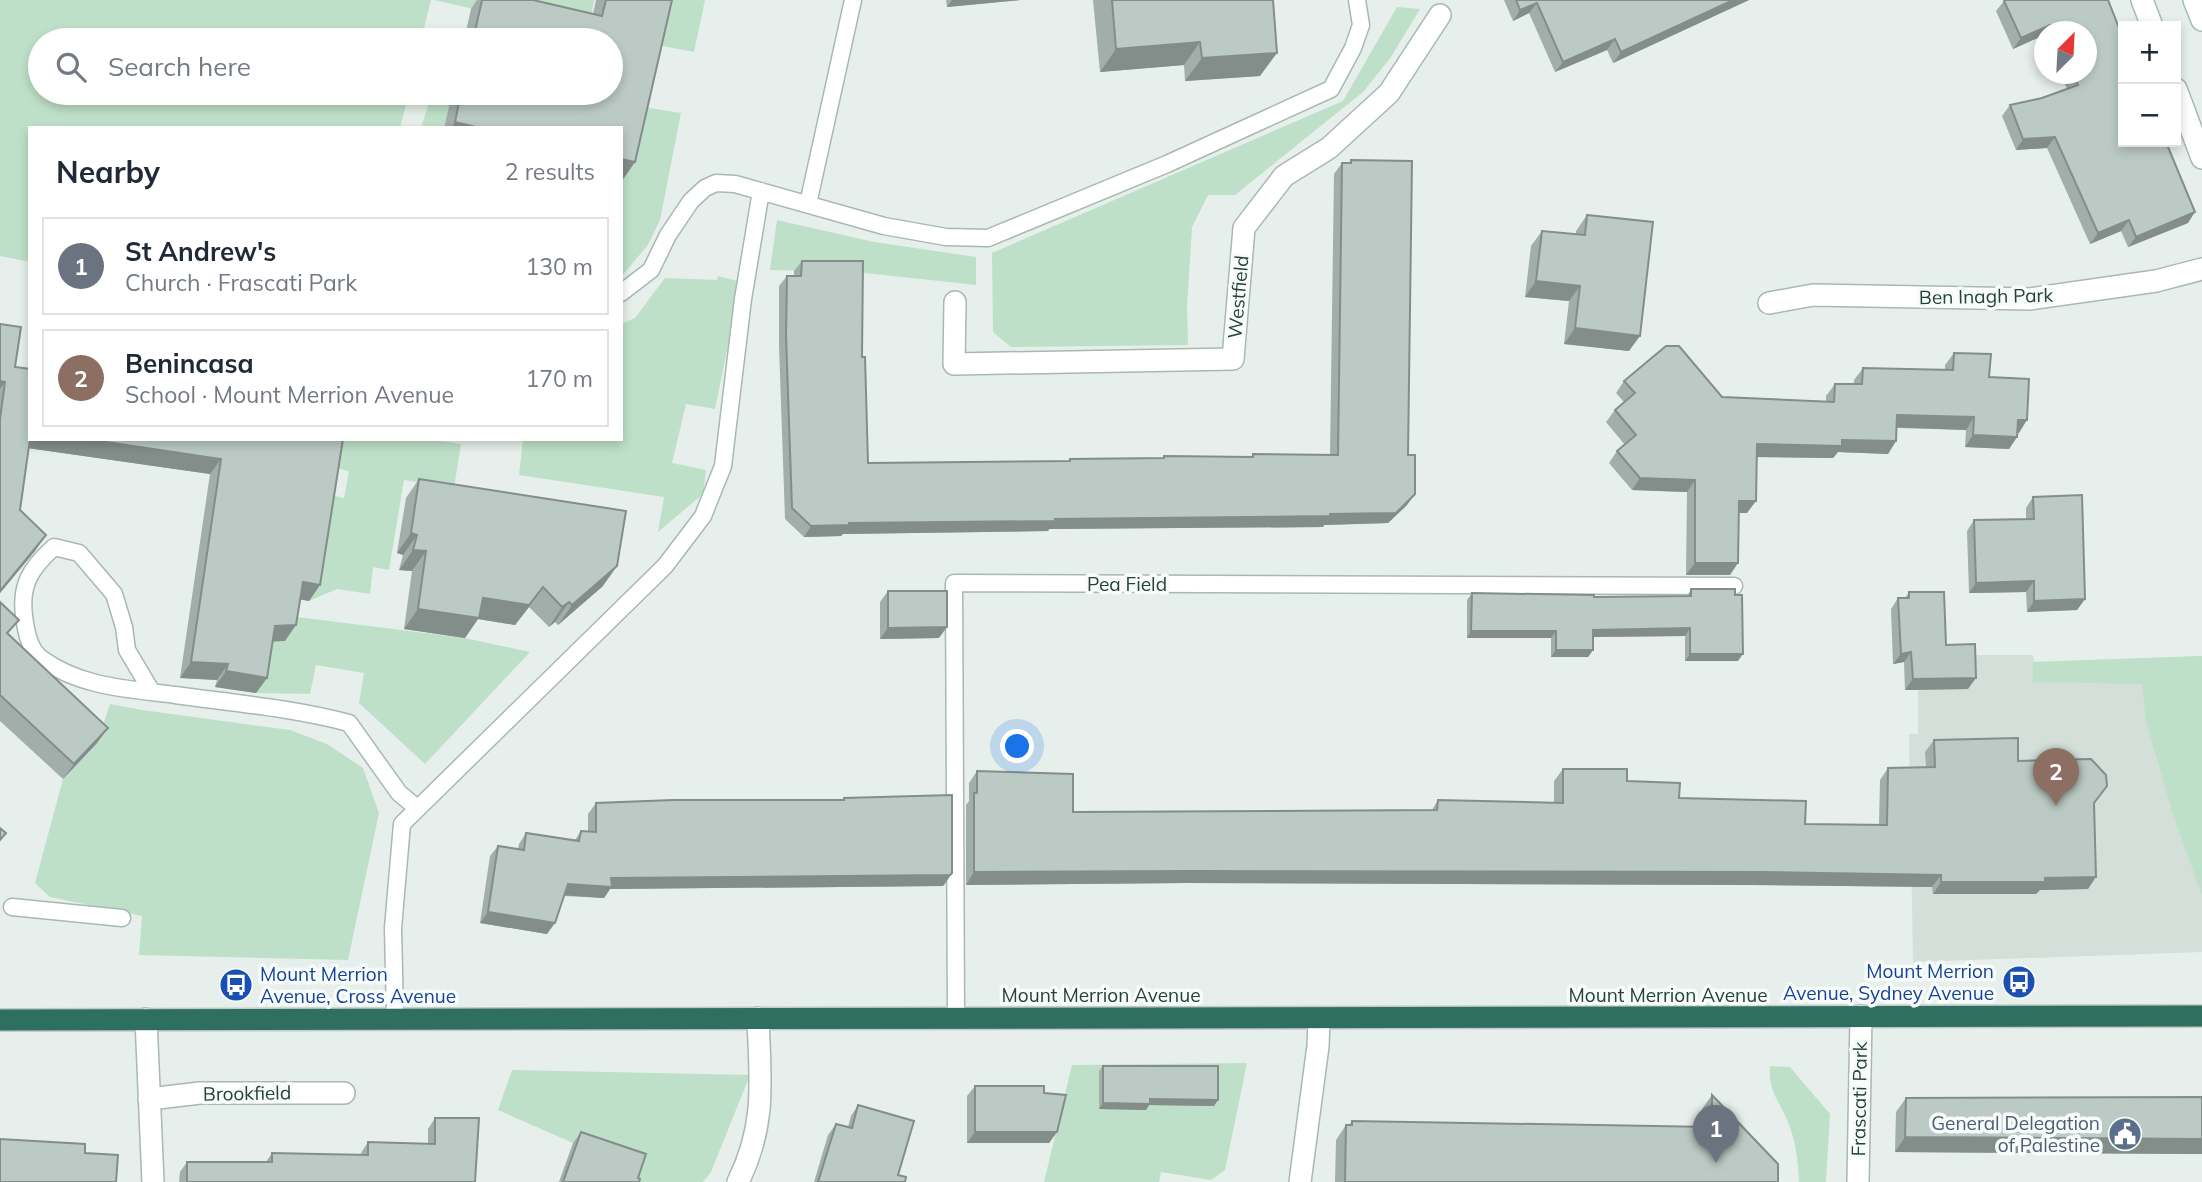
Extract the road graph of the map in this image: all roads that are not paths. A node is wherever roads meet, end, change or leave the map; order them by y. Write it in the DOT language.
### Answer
graph roads {
  1 [pos="853,0"];
  2 [pos="1357,0"];
  3 [pos="2142,0"];
  4 [pos="2194,0"];
  5 [pos="1442,5"];
  6 [pos="2202,20"];
  7 [pos="2150,21"];
  8 [pos="2181,102"];
  9 [pos="2202,158"];
  10 [pos="761,191"];
  11 [pos="808,204"];
  12 [pos="2202,269"];
  13 [pos="623,291"];
  14 [pos="956,302"];
  15 [pos="1769,303"];
  16 [pos="1734,586"];
  17 [pos="152,692"];
  18 [pos="417,808"];
  19 [pos="12,907"];
  20 [pos="122,918"];
  21 [pos="1861,1016"];
  22 [pos="2202,1016"];
  23 [pos="395,1017"];
  24 [pos="758,1018"];
  25 [pos="957,1018"];
  26 [pos="146,1019"];
  27 [pos="1319,1019"];
  28 [pos="0,1020"];
  29 [pos="344,1093"];
  30 [pos="149,1100"];
  31 [pos="153,1182"];
  32 [pos="738,1182"];
  33 [pos="1300,1182"];
  34 [pos="1858,1182"];
  1 -- 11 [label="lane"];
  2 -- 11 [label="lane"];
  3 -- 7 [label="street"];
  4 -- 6 [label="street"];
  5 -- 14 [label="street, Westfield"];
  8 -- 9 [label="street"];
  10 -- 11 [label="lane"];
  10 -- 13 [label="lane"];
  10 -- 18 [label="lane"];
  12 -- 15 [label="street, Ben Inagh Park"];
  16 -- 25 [label="lane, Pea Field"];
  17 -- 17 [label="lane"];
  17 -- 18 [label="lane"];
  18 -- 23 [label="lane"];
  19 -- 20 [label="lane"];
  21 -- 22 [label="highway, Mount Merrion Avenue"];
  21 -- 27 [label="highway, Mount Merrion Avenue"];
  21 -- 34 [label="street, Frascati Park"];
  23 -- 24 [label="highway, Mount Merrion Avenue"];
  23 -- 26 [label="highway, Mount Merrion Avenue"];
  24 -- 25 [label="highway, Mount Merrion Avenue"];
  24 -- 32 [label="street"];
  25 -- 27 [label="highway, Mount Merrion Avenue"];
  26 -- 28 [label="highway, Mount Merrion Avenue"];
  26 -- 30 [label="street"];
  27 -- 33 [label="street"];
  29 -- 30 [label="street, Brookfield"];
  30 -- 31 [label="street"];
}
